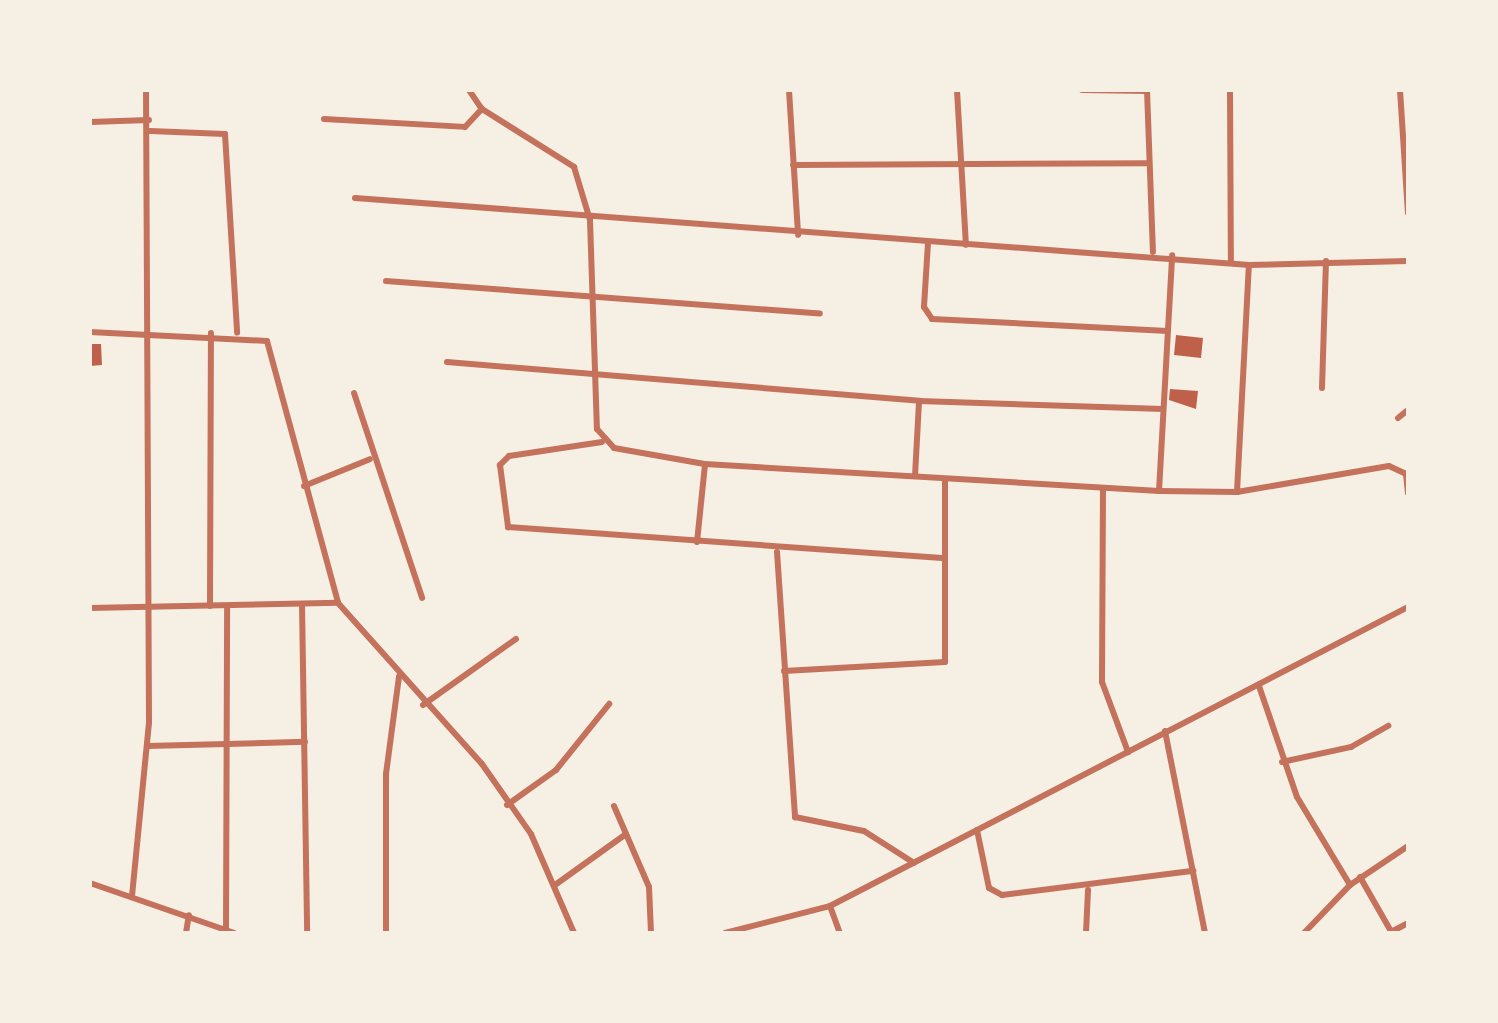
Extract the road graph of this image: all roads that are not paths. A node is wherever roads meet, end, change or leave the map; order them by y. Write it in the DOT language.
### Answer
graph roads {
  1 [pos="146,90"];
  2 [pos="468,90"];
  3 [pos="789,90"];
  4 [pos="957,90"];
  5 [pos="1082,90"];
  6 [pos="1147,90"];
  7 [pos="1230,90"];
  8 [pos="1400,90"];
  9 [pos="482,110"];
  10 [pos="324,119"];
  11 [pos="149,120"];
  12 [pos="90,122"];
  13 [pos="150,131"];
  14 [pos="1147,163"];
  15 [pos="793,165"];
  16 [pos="960,166"];
  17 [pos="355,198"];
  18 [pos="1408,213"];
  19 [pos="590,220"];
  20 [pos="798,235"];
  21 [pos="928,243"];
  22 [pos="966,245"];
  23 [pos="1153,252"];
  24 [pos="1172,255"];
  25 [pos="1408,260"];
  26 [pos="1326,261"];
  27 [pos="1231,263"];
  28 [pos="1249,265"];
  29 [pos="386,281"];
  30 [pos="594,296"];
  31 [pos="820,314"];
  32 [pos="148,330"];
  33 [pos="1168,331"];
  34 [pos="90,332"];
  35 [pos="211,333"];
  36 [pos="238,333"];
  37 [pos="447,362"];
  38 [pos="597,380"];
  39 [pos="1322,388"];
  40 [pos="354,392"];
  41 [pos="920,401"];
  42 [pos="1163,409"];
  43 [pos="1408,410"];
  44 [pos="1398,418"];
  45 [pos="602,442"];
  46 [pos="370,459"];
  47 [pos="705,464"];
  48 [pos="914,476"];
  49 [pos="945,479"];
  50 [pos="304,486"];
  51 [pos="1103,490"];
  52 [pos="1159,491"];
  53 [pos="1237,492"];
  54 [pos="1408,493"];
  55 [pos="697,542"];
  56 [pos="777,552"];
  57 [pos="942,558"];
  58 [pos="422,598"];
  59 [pos="338,602"];
  60 [pos="302,604"];
  61 [pos="210,606"];
  62 [pos="227,606"];
  63 [pos="1408,607"];
  64 [pos="90,608"];
  65 [pos="150,608"];
  66 [pos="516,639"];
  67 [pos="784,670"];
  68 [pos="399,676"];
  69 [pos="1259,686"];
  70 [pos="609,704"];
  71 [pos="423,706"];
  72 [pos="1388,726"];
  73 [pos="1165,732"];
  74 [pos="305,742"];
  75 [pos="146,746"];
  76 [pos="229,746"];
  77 [pos="1128,752"];
  78 [pos="1282,762"];
  79 [pos="507,805"];
  80 [pos="614,806"];
  81 [pos="977,830"];
  82 [pos="626,834"];
  83 [pos="1408,846"];
  84 [pos="914,863"];
  85 [pos="1193,870"];
  86 [pos="1360,877"];
  87 [pos="90,883"];
  88 [pos="1350,885"];
  89 [pos="555,886"];
  90 [pos="1088,890"];
  91 [pos="132,896"];
  92 [pos="830,906"];
  93 [pos="189,915"];
  94 [pos="1408,923"];
  95 [pos="230,932"];
  96 [pos="1392,932"];
  97 [pos="186,933"];
  98 [pos="307,933"];
  99 [pos="386,933"];
  100 [pos="574,933"];
  101 [pos="652,933"];
  102 [pos="725,933"];
  103 [pos="840,933"];
  104 [pos="1086,933"];
  105 [pos="1205,933"];
  106 [pos="1304,933"];
  1 -- 11 [label="street"];
  2 -- 9 [label="street"];
  3 -- 15 [label="street"];
  4 -- 16 [label="street"];
  5 -- 6 [label="street"];
  6 -- 14 [label="street"];
  7 -- 27 [label="street"];
  8 -- 18 [label="street"];
  9 -- 10 [label="street"];
  9 -- 19 [label="street"];
  11 -- 12 [label="street"];
  11 -- 13 [label="street"];
  13 -- 32 [label="street"];
  13 -- 36 [label="street"];
  14 -- 16 [label="street"];
  14 -- 23 [label="street"];
  15 -- 16 [label="street"];
  15 -- 20 [label="street"];
  16 -- 22 [label="street"];
  17 -- 19 [label="street"];
  19 -- 20 [label="street"];
  19 -- 30 [label="street"];
  20 -- 21 [label="street"];
  21 -- 22 [label="street"];
  21 -- 33 [label="street"];
  22 -- 23 [label="street"];
  23 -- 24 [label="street"];
  24 -- 27 [label="street"];
  24 -- 33 [label="street"];
  25 -- 26 [label="street"];
  26 -- 28 [label="street"];
  26 -- 39 [label="street"];
  27 -- 28 [label="street"];
  28 -- 53 [label="street"];
  29 -- 30 [label="street"];
  30 -- 31 [label="street"];
  30 -- 38 [label="street"];
  32 -- 34 [label="street"];
  32 -- 35 [label="street"];
  32 -- 65 [label="street"];
  33 -- 42 [label="street"];
  35 -- 36 [label="street"];
  35 -- 61 [label="street"];
  36 -- 50 [label="street"];
  37 -- 38 [label="street"];
  38 -- 41 [label="street"];
  38 -- 45 [label="street"];
  40 -- 46 [label="street"];
  41 -- 42 [label="street"];
  41 -- 48 [label="street"];
  42 -- 52 [label="street"];
  43 -- 44 [label="street"];
  45 -- 47 [label="street"];
  45 -- 55 [label="street"];
  46 -- 50 [label="street"];
  46 -- 58 [label="street"];
  47 -- 48 [label="street"];
  47 -- 55 [label="street"];
  48 -- 49 [label="street"];
  49 -- 51 [label="street"];
  49 -- 57 [label="street"];
  50 -- 59 [label="street"];
  51 -- 52 [label="street"];
  51 -- 77 [label="street"];
  52 -- 53 [label="street"];
  53 -- 54 [label="street"];
  55 -- 56 [label="street"];
  56 -- 57 [label="street"];
  56 -- 67 [label="street"];
  57 -- 67 [label="street"];
  59 -- 60 [label="street"];
  59 -- 68 [label="street"];
  60 -- 62 [label="street"];
  60 -- 74 [label="street"];
  61 -- 62 [label="street"];
  61 -- 65 [label="street"];
  62 -- 76 [label="street"];
  63 -- 69 [label="street"];
  64 -- 65 [label="street"];
  65 -- 75 [label="street"];
  66 -- 71 [label="street"];
  67 -- 84 [label="street"];
  68 -- 71 [label="street"];
  68 -- 99 [label="street"];
  69 -- 73 [label="street"];
  69 -- 78 [label="street"];
  70 -- 79 [label="street"];
  71 -- 79 [label="street"];
  72 -- 78 [label="street"];
  73 -- 77 [label="street"];
  73 -- 85 [label="street"];
  74 -- 76 [label="street"];
  74 -- 98 [label="street"];
  75 -- 76 [label="street"];
  75 -- 91 [label="street"];
  76 -- 95 [label="street"];
  77 -- 81 [label="street"];
  78 -- 88 [label="street"];
  79 -- 89 [label="street"];
  80 -- 82 [label="street"];
  81 -- 84 [label="street"];
  81 -- 90 [label="street"];
  82 -- 89 [label="street"];
  82 -- 101 [label="street"];
  83 -- 86 [label="street"];
  84 -- 92 [label="street"];
  85 -- 90 [label="street"];
  85 -- 105 [label="street"];
  86 -- 88 [label="street"];
  86 -- 96 [label="street"];
  87 -- 91 [label="street"];
  88 -- 106 [label="street"];
  89 -- 100 [label="street"];
  90 -- 104 [label="street"];
  91 -- 93 [label="street"];
  92 -- 102 [label="street"];
  92 -- 103 [label="street"];
  93 -- 95 [label="street"];
  93 -- 97 [label="street"];
  94 -- 96 [label="street"];
}
